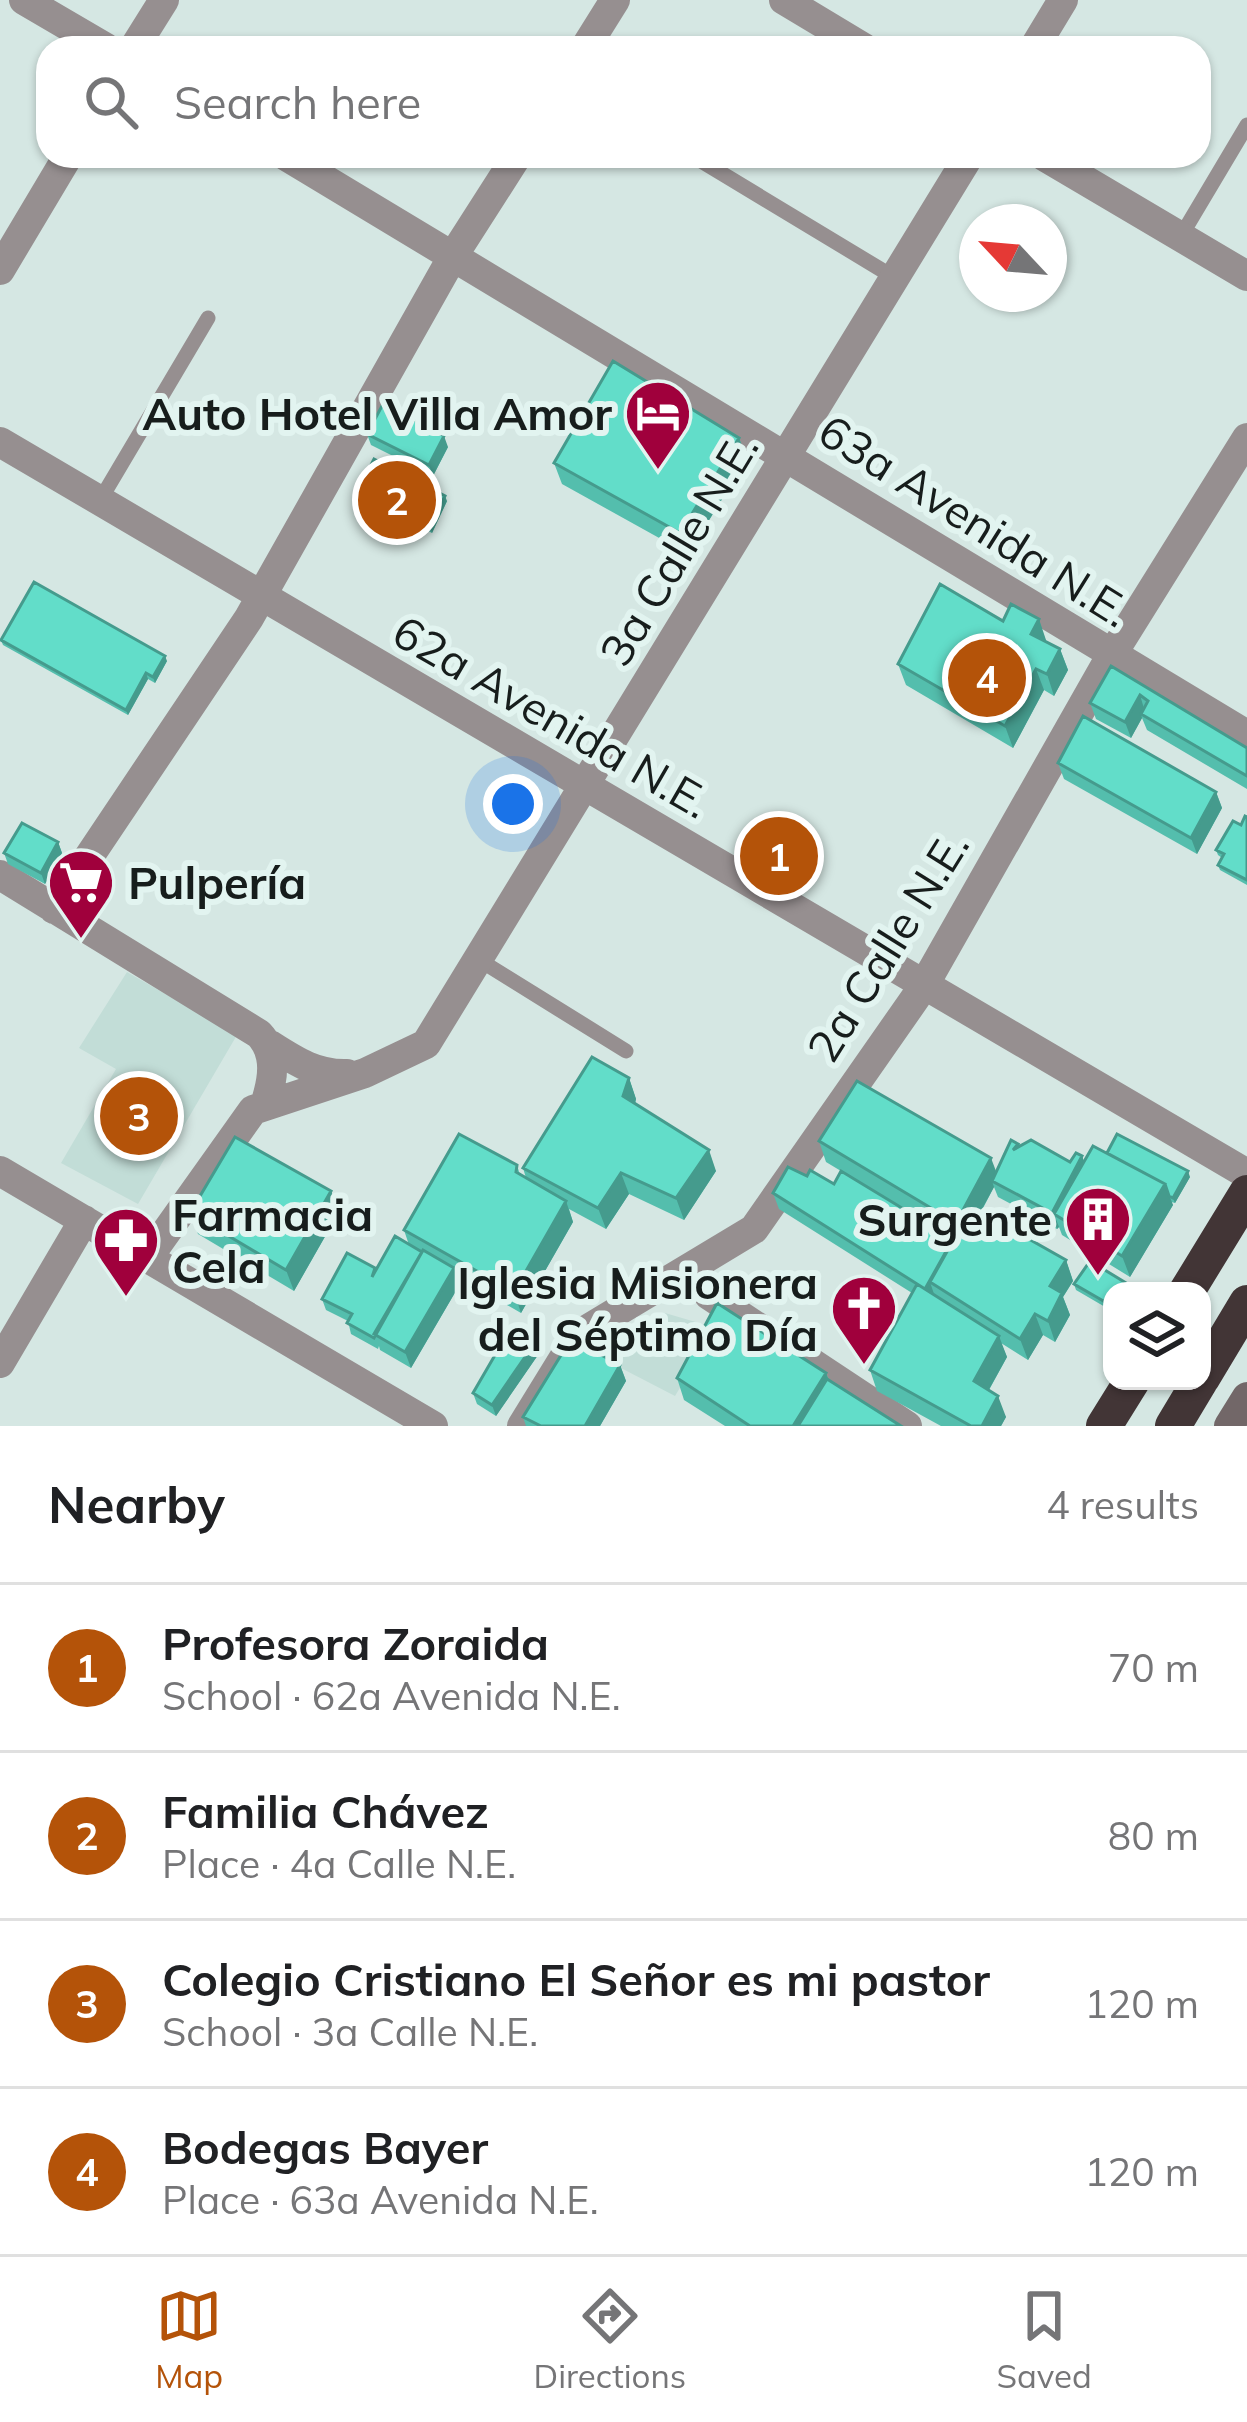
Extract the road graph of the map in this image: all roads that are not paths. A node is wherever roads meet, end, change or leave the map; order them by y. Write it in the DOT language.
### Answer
graph roads {
  1 [pos="24,0"];
  2 [pos="164,0"];
  3 [pos="615,0"];
  4 [pos="784,0"];
  5 [pos="1063,0"];
  6 [pos="86,36"];
  7 [pos="142,36"];
  8 [pos="592,36"];
  9 [pos="843,36"];
  10 [pos="1041,36"];
  11 [pos="1247,125"];
  12 [pos="61,168"];
  13 [pos="306,168"];
  14 [pos="509,168"];
  15 [pos="713,168"];
  16 [pos="962,168"];
  17 [pos="1064,168"];
  18 [pos="1180,236"];
  19 [pos="453,256"];
  20 [pos="0,270"];
  21 [pos="1247,275"];
  22 [pos="896,278"];
  23 [pos="208,318"];
  24 [pos="1247,438"];
  25 [pos="0,442"];
  26 [pos="787,457"];
  27 [pos="99,502"];
  28 [pos="261,598"];
  29 [pos="1111,656"];
  30 [pos="1247,736"];
  31 [pos="586,786"];
  32 [pos="0,875"];
  33 [pos="54,908"];
  34 [pos="481,962"];
  35 [pos="923,986"];
  36 [pos="269,1045"];
  37 [pos="626,1051"];
  38 [pos="365,1073"];
  39 [pos="265,1105"];
  40 [pos="0,1171"];
  41 [pos="1247,1174"];
  42 [pos="1247,1193"];
  43 [pos="85,1220"];
  44 [pos="149,1256"];
  45 [pos="692,1271"];
  46 [pos="1193,1282"];
  47 [pos="1247,1303"];
  48 [pos="0,1363"];
  49 [pos="1211,1363"];
  50 [pos="1126,1390"];
  51 [pos="1195,1390"];
  52 [pos="1247,1396"];
  53 [pos="433,1426"];
  54 [pos="522,1426"];
  55 [pos="907,1426"];
  56 [pos="1104,1426"];
  57 [pos="1173,1426"];
  58 [pos="1229,1426"];
  1 -- 6 [label="street"];
  2 -- 7 [label="street"];
  3 -- 8 [label="street"];
  4 -- 9 [label="street"];
  5 -- 10 [label="street"];
  11 -- 18 [label="lane"];
  12 -- 20 [label="street"];
  13 -- 19 [label="street, 63a Avenida N.E."];
  14 -- 19 [label="street"];
  15 -- 22 [label="lane"];
  16 -- 22 [label="street, 3a Calle N.E."];
  17 -- 18 [label="street"];
  18 -- 21 [label="street"];
  19 -- 26 [label="street, 63a Avenida N.E."];
  19 -- 28 [label="street"];
  22 -- 26 [label="street, 3a Calle N.E."];
  23 -- 27 [label="lane"];
  24 -- 29 [label="street, 2a Calle N.E."];
  25 -- 27 [label="street, 62a Avenida N.E."];
  26 -- 29 [label="street, 63a Avenida N.E."];
  26 -- 31 [label="street, 3a Calle N.E."];
  27 -- 28 [label="street, 62a Avenida N.E."];
  28 -- 31 [label="street, 62a Avenida N.E."];
  28 -- 33 [label="street"];
  29 -- 30 [label="street, 63a Avenida N.E."];
  29 -- 35 [label="street, 2a Calle N.E."];
  31 -- 34 [label="street, 3a Calle N.E."];
  31 -- 35 [label="street, 62a Avenida N.E."];
  32 -- 33 [label="street"];
  33 -- 36 [label="street"];
  34 -- 37 [label="lane"];
  34 -- 38 [label="street, 3a Calle N.E."];
  35 -- 41 [label="street, 62a Avenida N.E."];
  35 -- 45 [label="street, 2a Calle N.E."];
  36 -- 38 [label="street"];
  36 -- 39 [label="street"];
  38 -- 39 [label="street, 3a Calle N.E."];
  39 -- 44 [label="street, 3a Calle N.E."];
  40 -- 43 [label="street"];
  42 -- 46 [label="highway"];
  43 -- 44 [label="street"];
  43 -- 48 [label="street"];
  44 -- 53 [label="street"];
  45 -- 54 [label="street, 2a Calle N.E."];
  45 -- 55 [label="street"];
  47 -- 49 [label="highway"];
  50 -- 56 [label="highway"];
  51 -- 57 [label="highway"];
  52 -- 58 [label="street"];
}
